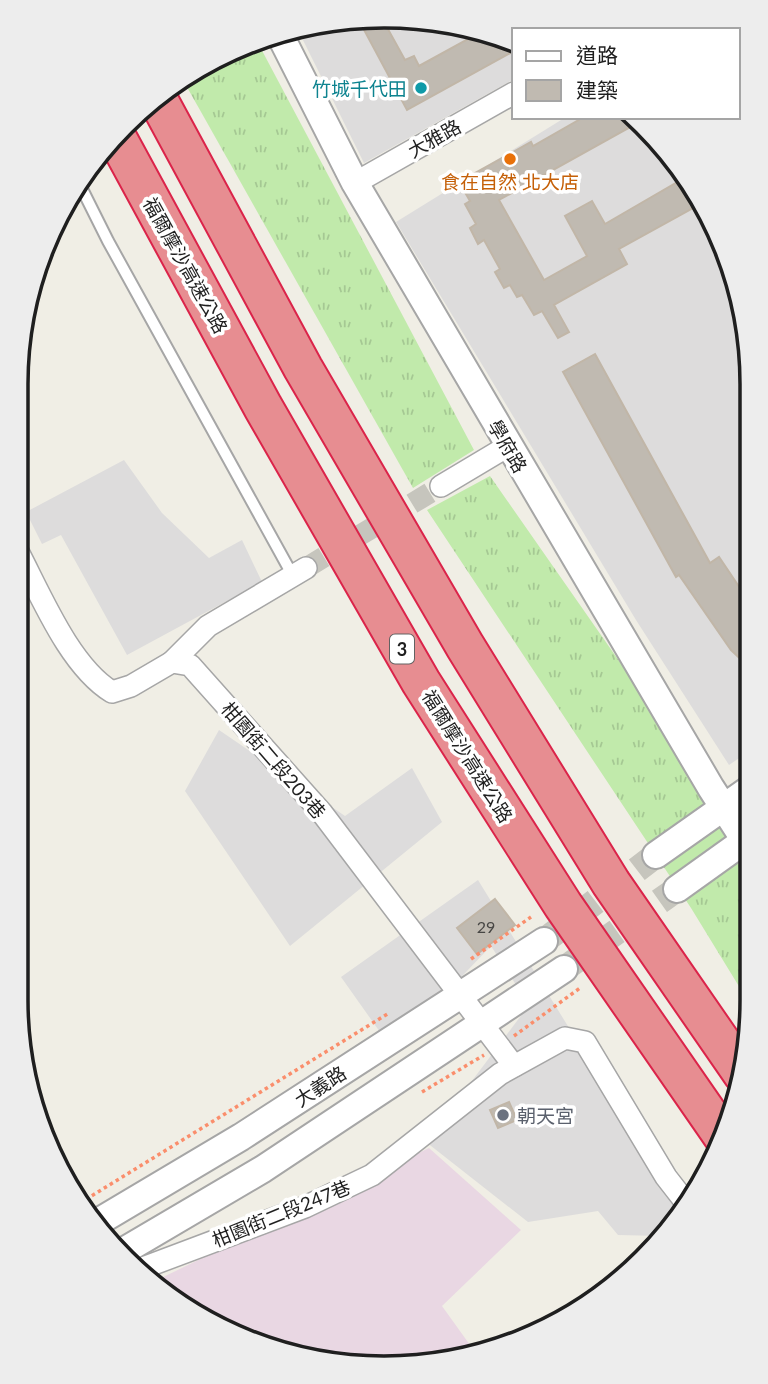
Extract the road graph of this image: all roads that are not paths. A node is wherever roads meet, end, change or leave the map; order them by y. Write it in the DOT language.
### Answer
graph roads {
  1 [pos="284,43"];
  2 [pos="512,94"];
  3 [pos="162,106"];
  4 [pos="121,144"];
  5 [pos="355,183"];
  6 [pos="84,193"];
  7 [pos="508,446"];
  8 [pos="441,486"];
  9 [pos="28,570"];
  10 [pos="299,572"];
  11 [pos="172,662"];
  12 [pos="740,795"];
  13 [pos="723,807"];
  14 [pos="740,830"];
  15 [pos="740,848"];
  16 [pos="656,855"];
  17 [pos="677,889"];
  18 [pos="544,941"];
  19 [pos="564,969"];
  20 [pos="453,987"];
  21 [pos="481,1025"];
  22 [pos="734,1061"];
  23 [pos="514,1066"];
  24 [pos="716,1127"];
  25 [pos="683,1193"];
  26 [pos="104,1219"];
  27 [pos="128,1248"];
  28 [pos="147,1266"];
  1 -- 5 [label="street, 學府路"];
  2 -- 5 [label="street, 大雅路"];
  3 -- 22 [label="highway"];
  4 -- 24 [label="highway, 福爾摩沙高速公路 / 3"];
  5 -- 7 [label="street, 學府路"];
  6 -- 10 [label="lane"];
  7 -- 8 [label="street"];
  7 -- 13 [label="street, 學府路"];
  9 -- 11 [label="street"];
  10 -- 11 [label="street"];
  11 -- 20 [label="street, 柑園街二段203巷"];
  12 -- 13 [label="street"];
  13 -- 14 [label="street, 學府路"];
  13 -- 16 [label="street"];
  15 -- 17 [label="street"];
  18 -- 20 [label="street, 大義路"];
  19 -- 21 [label="street, 大義路"];
  20 -- 21 [label="street, 柑園街二段203巷"];
  20 -- 26 [label="street, 大義路"];
  21 -- 23 [label="street, 柑園街二段203巷"];
  21 -- 27 [label="street, 大義路"];
  23 -- 25 [label="street, 柑園街二段247巷"];
  23 -- 28 [label="street, 柑園街二段247巷"];
}
